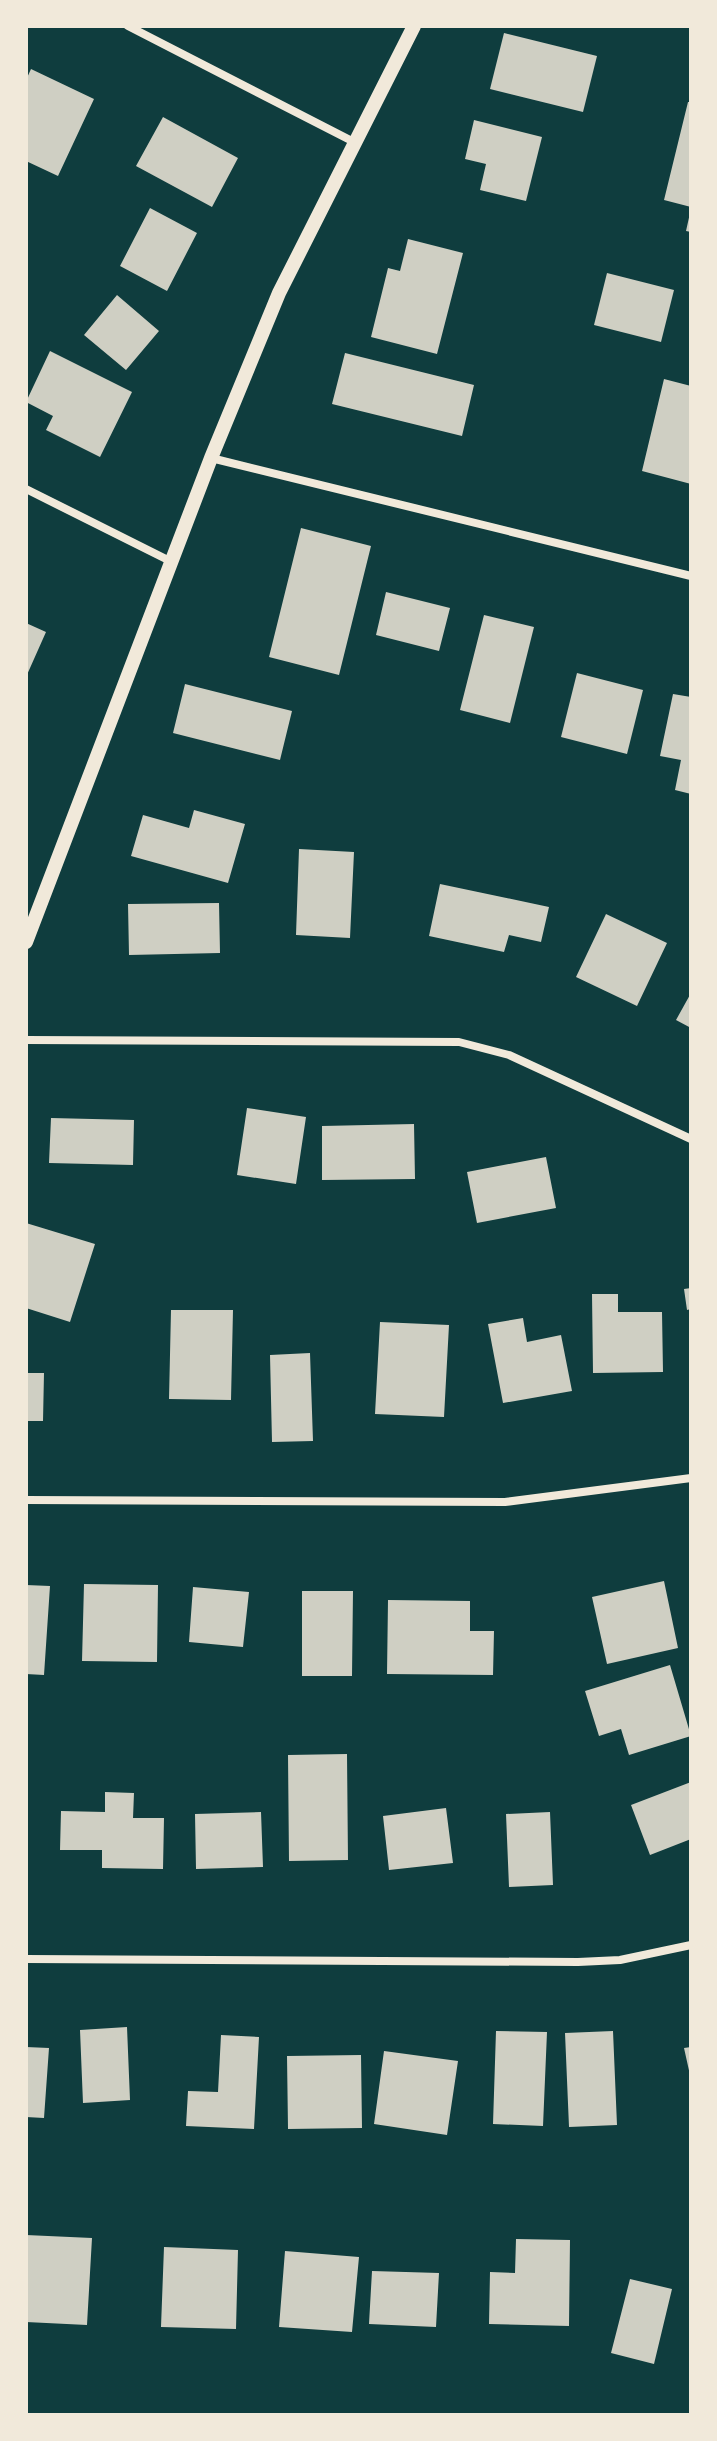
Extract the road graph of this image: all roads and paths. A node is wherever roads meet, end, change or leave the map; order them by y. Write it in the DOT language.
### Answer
graph roads {
  1 [pos="128,26"];
  2 [pos="414,26"];
  3 [pos="354,142"];
  4 [pos="211,458"];
  5 [pos="26,489"];
  6 [pos="172,562"];
  7 [pos="691,576"];
  8 [pos="26,942"];
  9 [pos="26,1040"];
  10 [pos="691,1139"];
  11 [pos="691,1478"];
  12 [pos="26,1500"];
  13 [pos="691,1945"];
  14 [pos="26,1959"];
  1 -- 3 [label="street"];
  2 -- 3 [label="street"];
  3 -- 4 [label="street"];
  4 -- 6 [label="street"];
  4 -- 7 [label="street"];
  5 -- 6 [label="street"];
  6 -- 8 [label="street"];
  9 -- 10 [label="street"];
  11 -- 12 [label="street"];
  13 -- 14 [label="street"];
}
